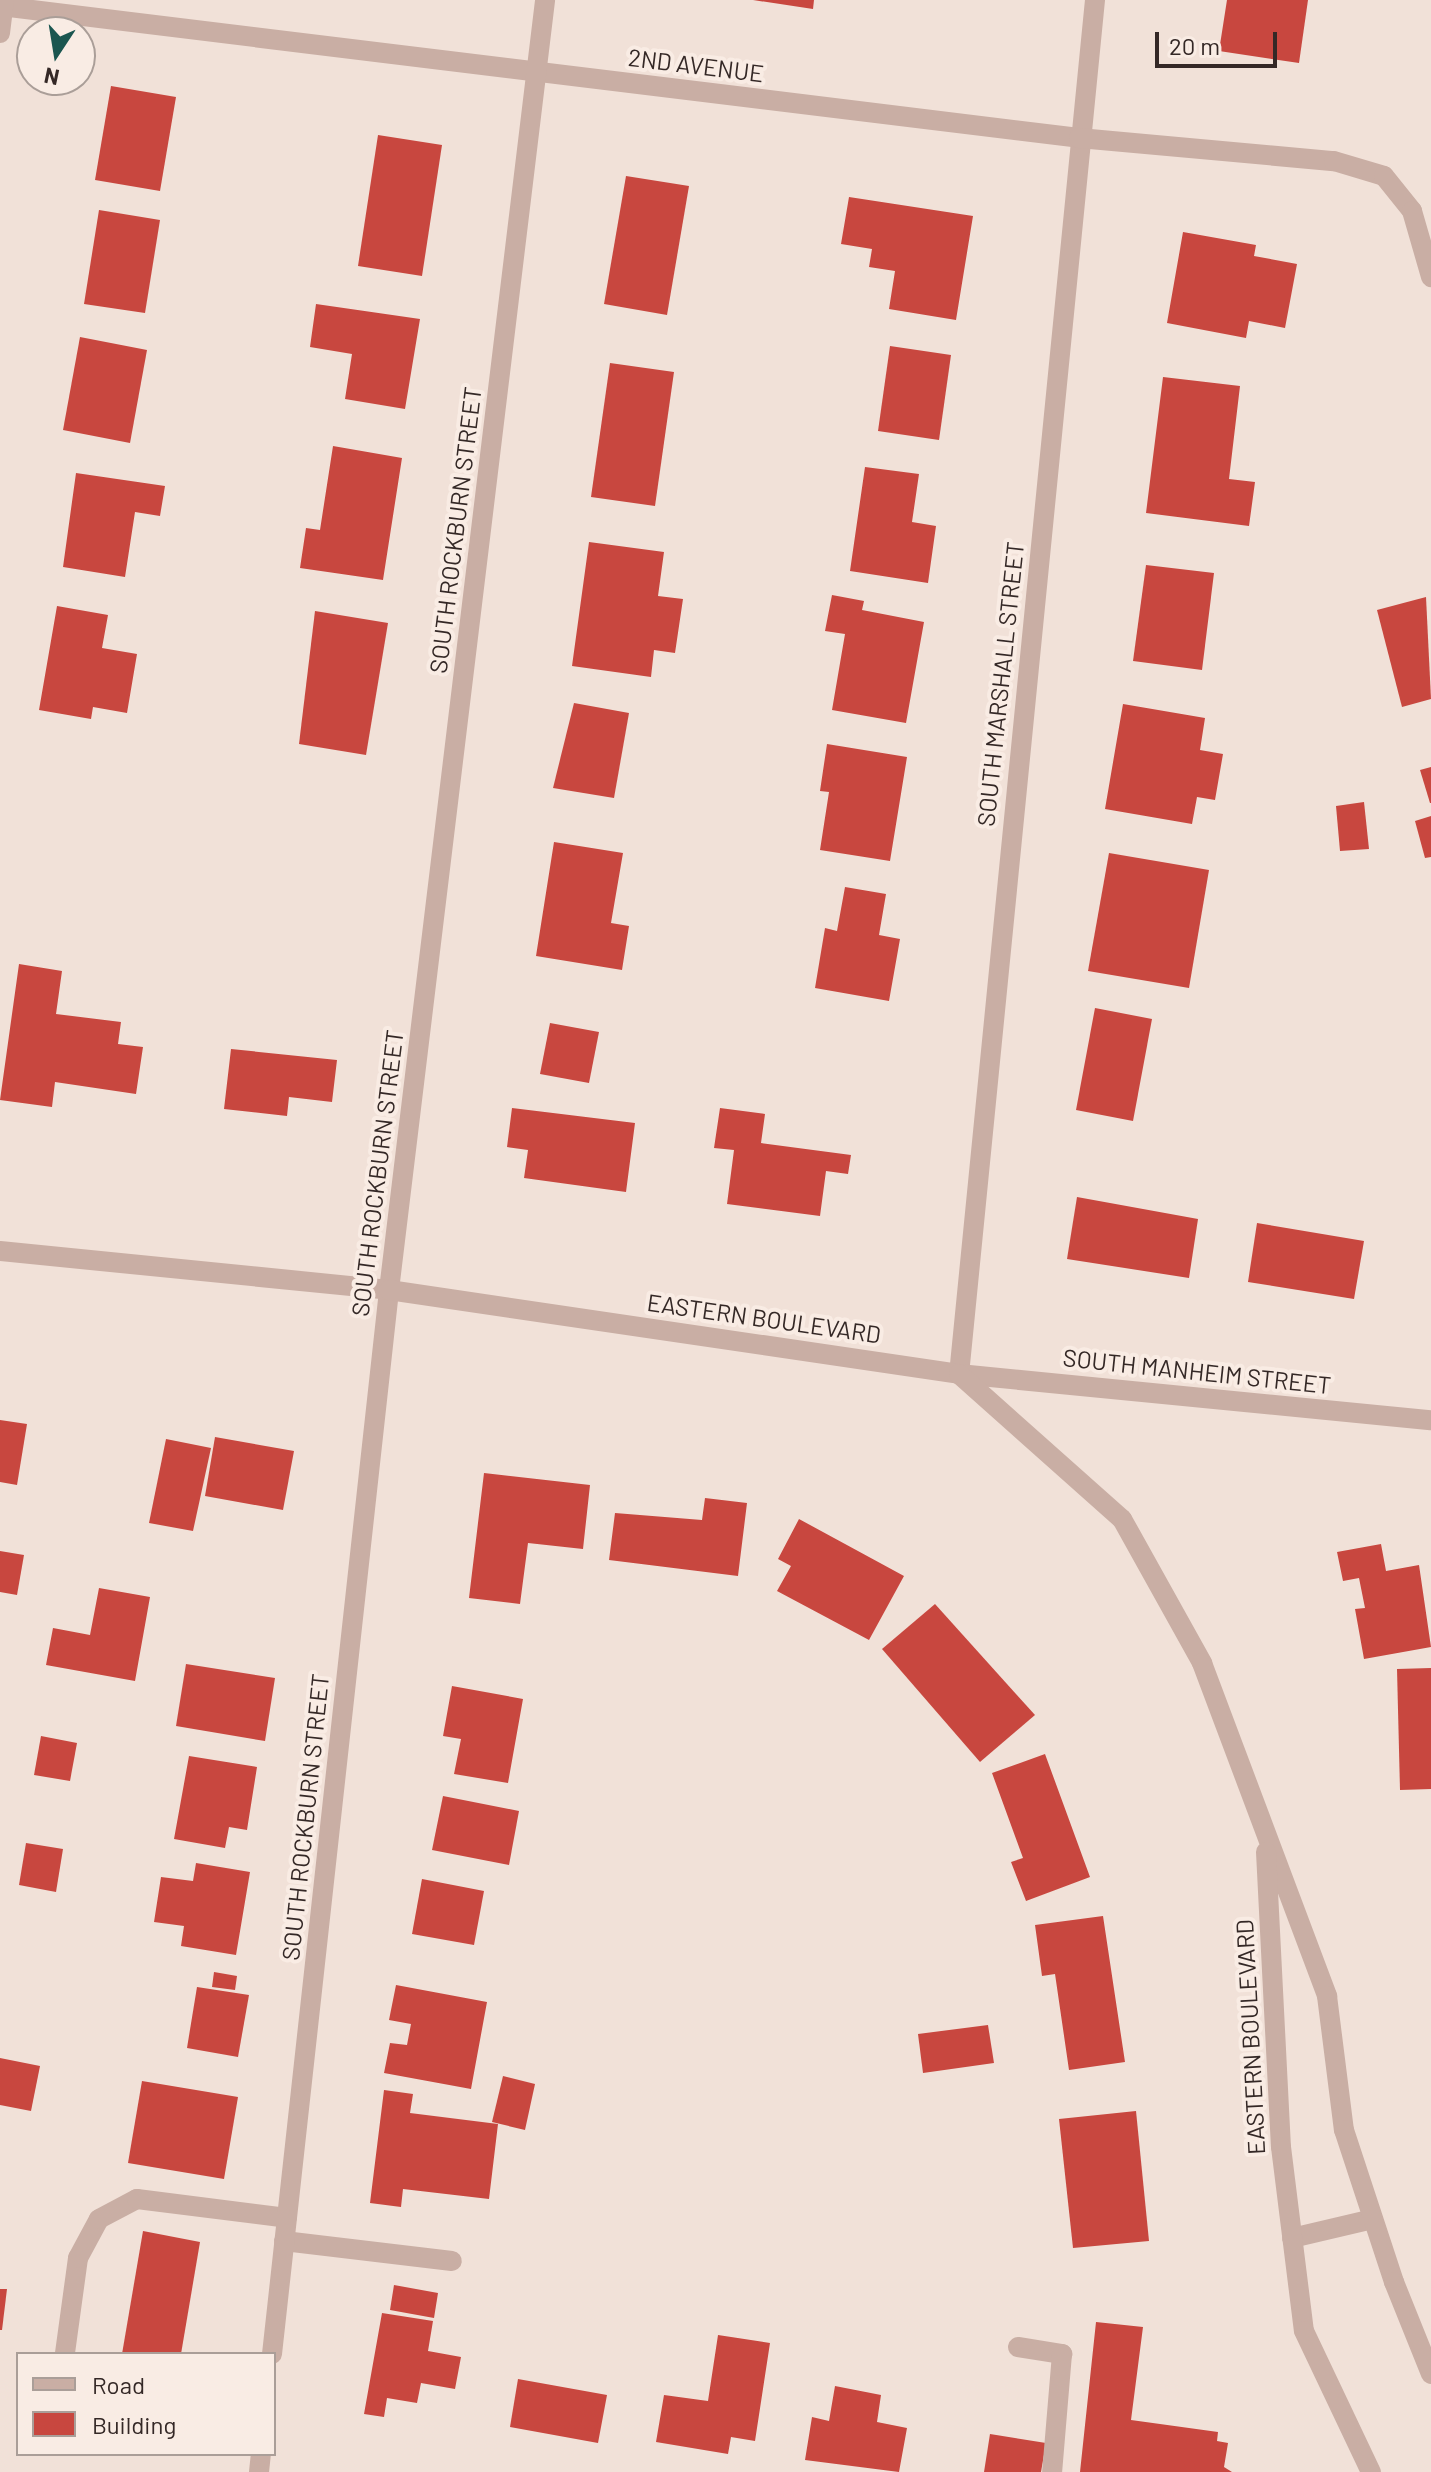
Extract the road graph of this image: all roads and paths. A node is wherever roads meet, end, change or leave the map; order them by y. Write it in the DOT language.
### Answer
graph roads {
  1 [pos="545,0"];
  2 [pos="1095,0"];
  3 [pos="2,4"];
  4 [pos="0,33"];
  5 [pos="536,72"];
  6 [pos="1079,138"];
  7 [pos="1431,277"];
  8 [pos="0,1251"];
  9 [pos="389,1290"];
  10 [pos="959,1374"];
  11 [pos="1431,1420"];
  12 [pos="1265,1832"];
  13 [pos="287,2218"];
  14 [pos="1373,2219"];
  15 [pos="1292,2238"];
  16 [pos="284,2241"];
  17 [pos="452,2261"];
  18 [pos="1018,2347"];
  19 [pos="65,2352"];
  20 [pos="272,2352"];
  21 [pos="1431,2374"];
  22 [pos="1052,2472"];
  23 [pos="1371,2472"];
  1 -- 5 [label="street, SOUTH ROCKBURN STREET"];
  2 -- 6 [label="street, SOUTH MARSHALL STREET"];
  3 -- 4 [label="street"];
  3 -- 5 [label="street, 2ND AVENUE"];
  5 -- 6 [label="street, 2ND AVENUE"];
  5 -- 9 [label="street, SOUTH ROCKBURN STREET"];
  6 -- 7 [label="street, 2ND AVENUE"];
  6 -- 10 [label="street, SOUTH MARSHALL STREET"];
  8 -- 9 [label="street, EASTERN BOULEVARD"];
  9 -- 10 [label="street, EASTERN BOULEVARD"];
  9 -- 13 [label="street, SOUTH ROCKBURN STREET"];
  10 -- 11 [label="street, SOUTH MANHEIM STREET"];
  10 -- 12 [label="street, EASTERN BOULEVARD"];
  12 -- 14 [label="street, EASTERN BOULEVARD"];
  12 -- 15 [label="street, EASTERN BOULEVARD"];
  13 -- 16 [label="street, SOUTH ROCKBURN STREET"];
  13 -- 19 [label="street"];
  14 -- 15 [label="street"];
  14 -- 21 [label="street, EASTERN BOULEVARD"];
  15 -- 23 [label="street, EASTERN BOULEVARD"];
  16 -- 17 [label="street"];
  16 -- 20 [label="street, SOUTH ROCKBURN STREET"];
  18 -- 22 [label="street"];
}
